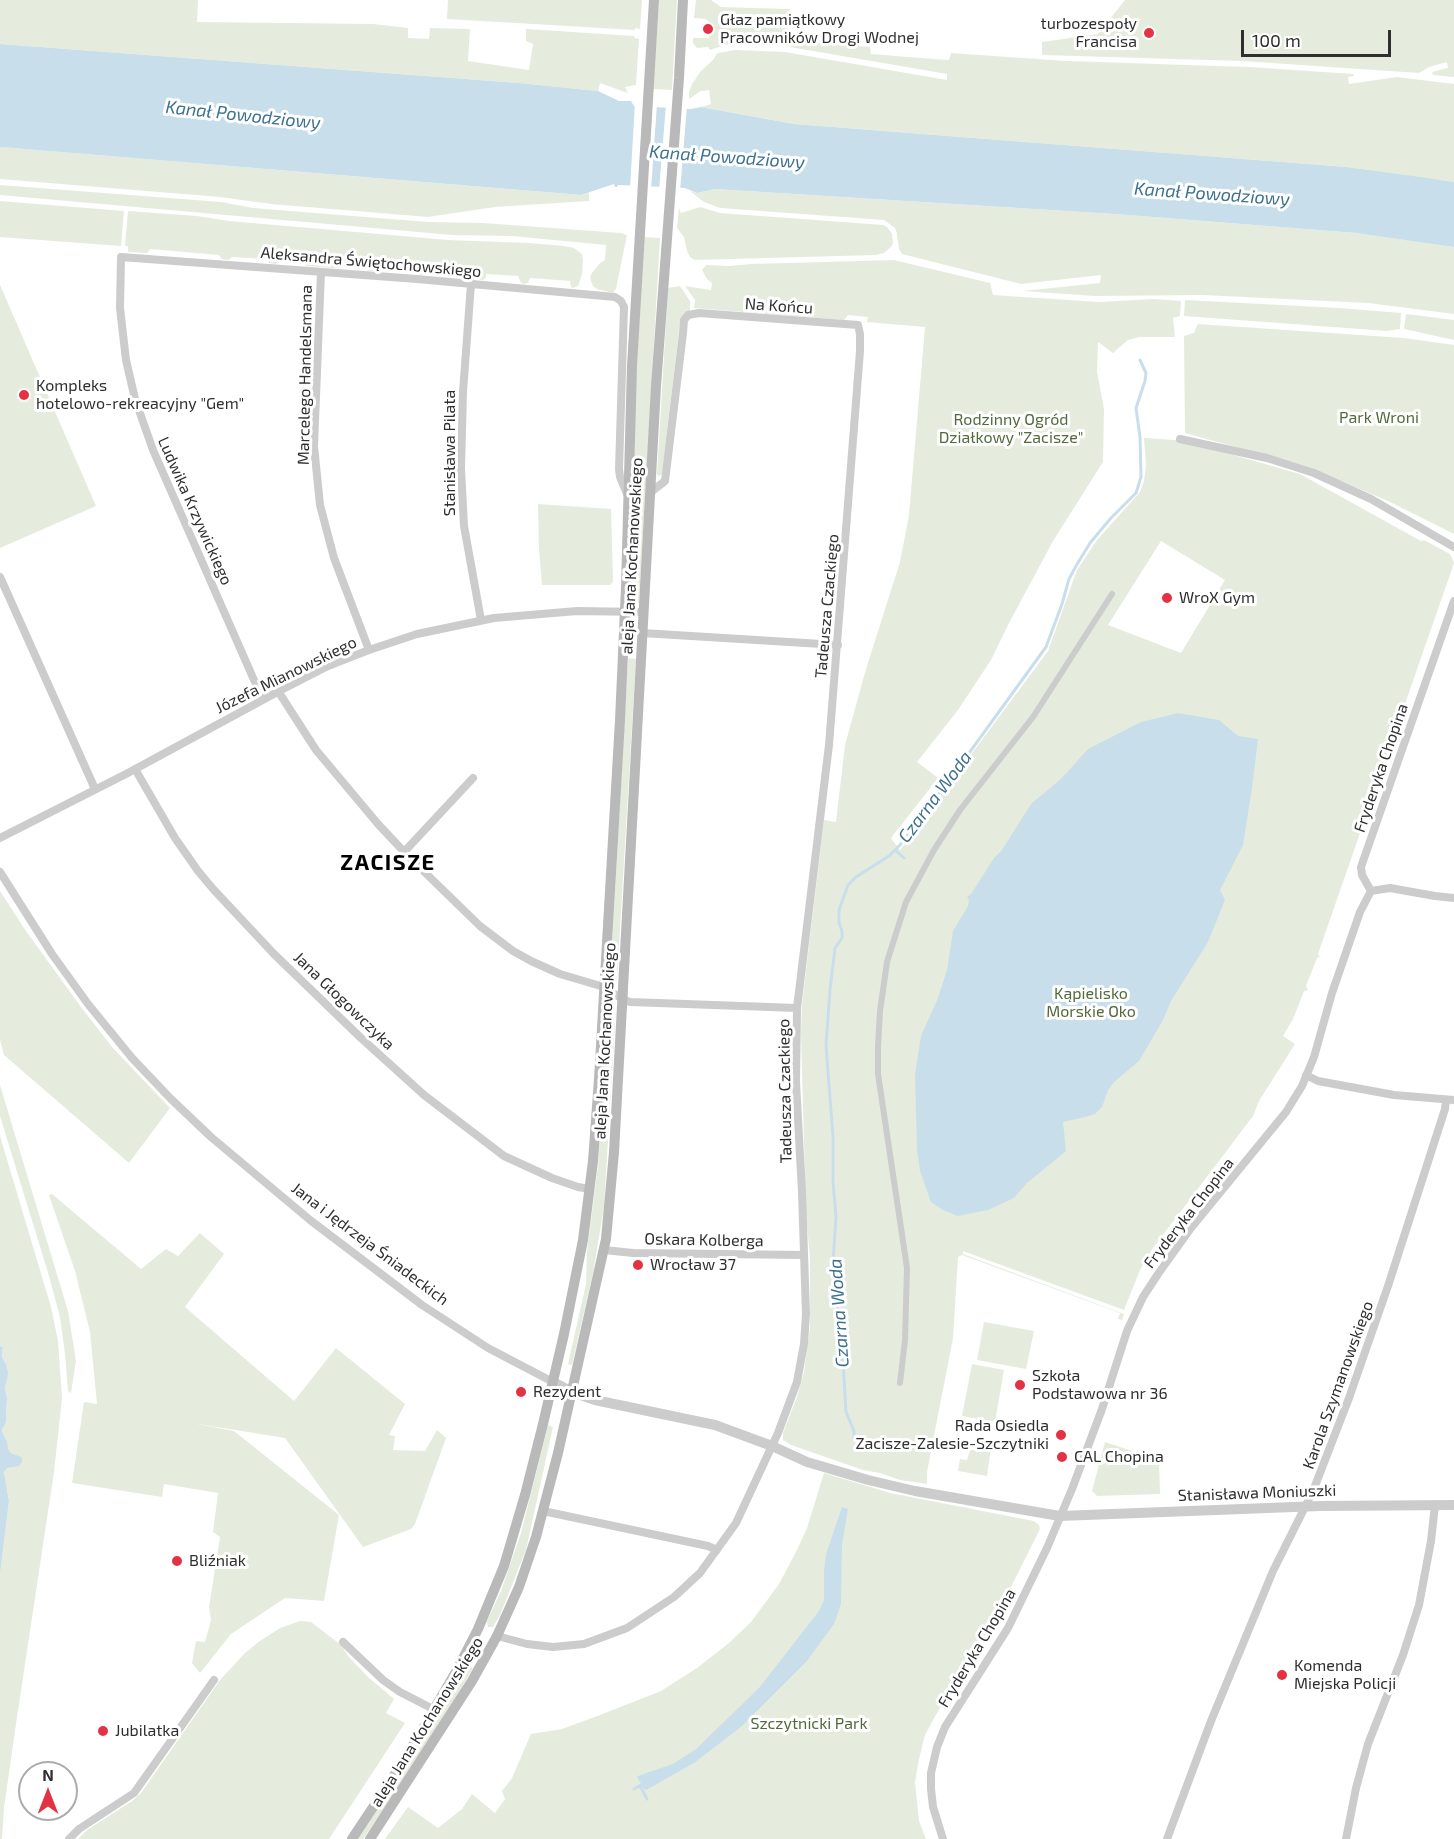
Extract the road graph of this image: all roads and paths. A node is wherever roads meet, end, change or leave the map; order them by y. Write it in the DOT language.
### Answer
graph roads {
  1 [pos="654,0"];
  2 [pos="682,0"];
  3 [pos="121,256"];
  4 [pos="321,272"];
  5 [pos="471,284"];
  6 [pos="615,297"];
  7 [pos="858,325"];
  8 [pos="1180,439"];
  9 [pos="651,492"];
  10 [pos="629,499"];
  11 [pos="1454,547"];
  12 [pos="0,577"];
  13 [pos="1112,594"];
  14 [pos="1454,601"];
  15 [pos="625,610"];
  16 [pos="643,612"];
  17 [pos="481,620"];
  18 [pos="642,633"];
  19 [pos="837,645"];
  20 [pos="369,650"];
  21 [pos="278,691"];
  22 [pos="264,699"];
  23 [pos="135,769"];
  24 [pos="473,778"];
  25 [pos="94,789"];
  26 [pos="0,838"];
  27 [pos="404,852"];
  28 [pos="0,872"];
  29 [pos="1371,891"];
  30 [pos="1454,898"];
  31 [pos="604,987"];
  32 [pos="622,999"];
  33 [pos="797,1008"];
  34 [pos="1306,1075"];
  35 [pos="1450,1100"];
  36 [pos="590,1189"];
  37 [pos="604,1250"];
  38 [pos="804,1255"];
  39 [pos="553,1382"];
  40 [pos="900,1383"];
  41 [pos="572,1392"];
  42 [pos="772,1446"];
  43 [pos="1435,1505"];
  44 [pos="1454,1505"];
  45 [pos="1305,1506"];
  46 [pos="543,1511"];
  47 [pos="1060,1516"];
  48 [pos="717,1550"];
  49 [pos="478,1629"];
  50 [pos="497,1636"];
  51 [pos="343,1642"];
  52 [pos="214,1680"];
  53 [pos="435,1710"];
  54 [pos="69,1839"];
  55 [pos="351,1839"];
  56 [pos="370,1839"];
  57 [pos="943,1839"];
  58 [pos="1167,1839"];
  59 [pos="1346,1839"];
  1 -- 10 [label="main road, aleja Jana Kochanowskiego"];
  2 -- 9 [label="main road, aleja Jana Kochanowskiego"];
  3 -- 4 [label="street, Aleksandra Świętochowskiego"];
  3 -- 22 [label="street, Ludwika Krzywickiego"];
  4 -- 5 [label="street, Aleksandra Świętochowskiego"];
  4 -- 20 [label="street, Marcelego Handelsmana"];
  5 -- 6 [label="street, Aleksandra Świętochowskiego"];
  5 -- 17 [label="street, Stanisława Pilata"];
  6 -- 10 [label="street, aleja Jana Kochanowskiego"];
  7 -- 9 [label="street, Na Końcu"];
  7 -- 19 [label="street, Tadeusza Czackiego"];
  8 -- 11 [label="street"];
  9 -- 16 [label="main road, aleja Jana Kochanowskiego"];
  10 -- 15 [label="main road, aleja Jana Kochanowskiego"];
  12 -- 25 [label="street"];
  13 -- 40 [label="street"];
  14 -- 29 [label="street, Fryderyka Chopina"];
  15 -- 16 [label="street, Józefa Mianowskiego"];
  15 -- 17 [label="street, Józefa Mianowskiego"];
  15 -- 31 [label="main road, aleja Jana Kochanowskiego"];
  16 -- 18 [label="main road, aleja Jana Kochanowskiego"];
  17 -- 20 [label="street, Józefa Mianowskiego"];
  18 -- 19 [label="street"];
  18 -- 32 [label="main road, aleja Jana Kochanowskiego"];
  19 -- 33 [label="street, Tadeusza Czackiego"];
  20 -- 21 [label="street, Józefa Mianowskiego"];
  21 -- 22 [label="street, Józefa Mianowskiego"];
  21 -- 27 [label="street"];
  22 -- 23 [label="street, Józefa Mianowskiego"];
  23 -- 25 [label="street, Józefa Mianowskiego"];
  23 -- 36 [label="street, Jana Głogowczyka"];
  24 -- 27 [label="street"];
  25 -- 26 [label="street, Józefa Mianowskiego"];
  27 -- 31 [label="street"];
  28 -- 39 [label="street, Jana i Jędrzeja Śniadeckich"];
  29 -- 30 [label="street"];
  29 -- 34 [label="street, Fryderyka Chopina"];
  31 -- 32 [label="street"];
  31 -- 36 [label="main road, aleja Jana Kochanowskiego"];
  32 -- 33 [label="street"];
  32 -- 37 [label="main road, aleja Jana Kochanowskiego"];
  33 -- 38 [label="street, Tadeusza Czackiego"];
  34 -- 35 [label="street"];
  34 -- 47 [label="street, Fryderyka Chopina"];
  35 -- 45 [label="street, Karola Szymanowskiego"];
  36 -- 39 [label="main road, aleja Jana Kochanowskiego"];
  37 -- 38 [label="street, Oskara Kolberga"];
  37 -- 41 [label="main road, aleja Jana Kochanowskiego"];
  38 -- 42 [label="street, Tadeusza Czackiego"];
  39 -- 41 [label="street, Jana i Jędrzeja Śniadeckich"];
  39 -- 49 [label="main road, aleja Jana Kochanowskiego"];
  41 -- 42 [label="street, Jana i Jędrzeja Śniadeckich"];
  41 -- 46 [label="main road, aleja Jana Kochanowskiego"];
  42 -- 47 [label="street, Jana i Jędrzeja Śniadeckich"];
  42 -- 48 [label="street, Tadeusza Czackiego"];
  43 -- 44 [label="street, Stanisława Moniuszki"];
  43 -- 45 [label="street, Stanisława Moniuszki"];
  43 -- 59 [label="street"];
  45 -- 47 [label="street, Stanisława Moniuszki"];
  45 -- 58 [label="street, Karola Szymanowskiego"];
  46 -- 48 [label="street"];
  46 -- 50 [label="main road, aleja Jana Kochanowskiego"];
  47 -- 57 [label="street, Fryderyka Chopina"];
  48 -- 50 [label="street, Tadeusza Czackiego"];
  49 -- 50 [label="main road"];
  49 -- 53 [label="main road, aleja Jana Kochanowskiego"];
  50 -- 56 [label="main road, aleja Jana Kochanowskiego"];
  51 -- 53 [label="street"];
  52 -- 54 [label="street"];
  53 -- 55 [label="main road, aleja Jana Kochanowskiego"];
}
